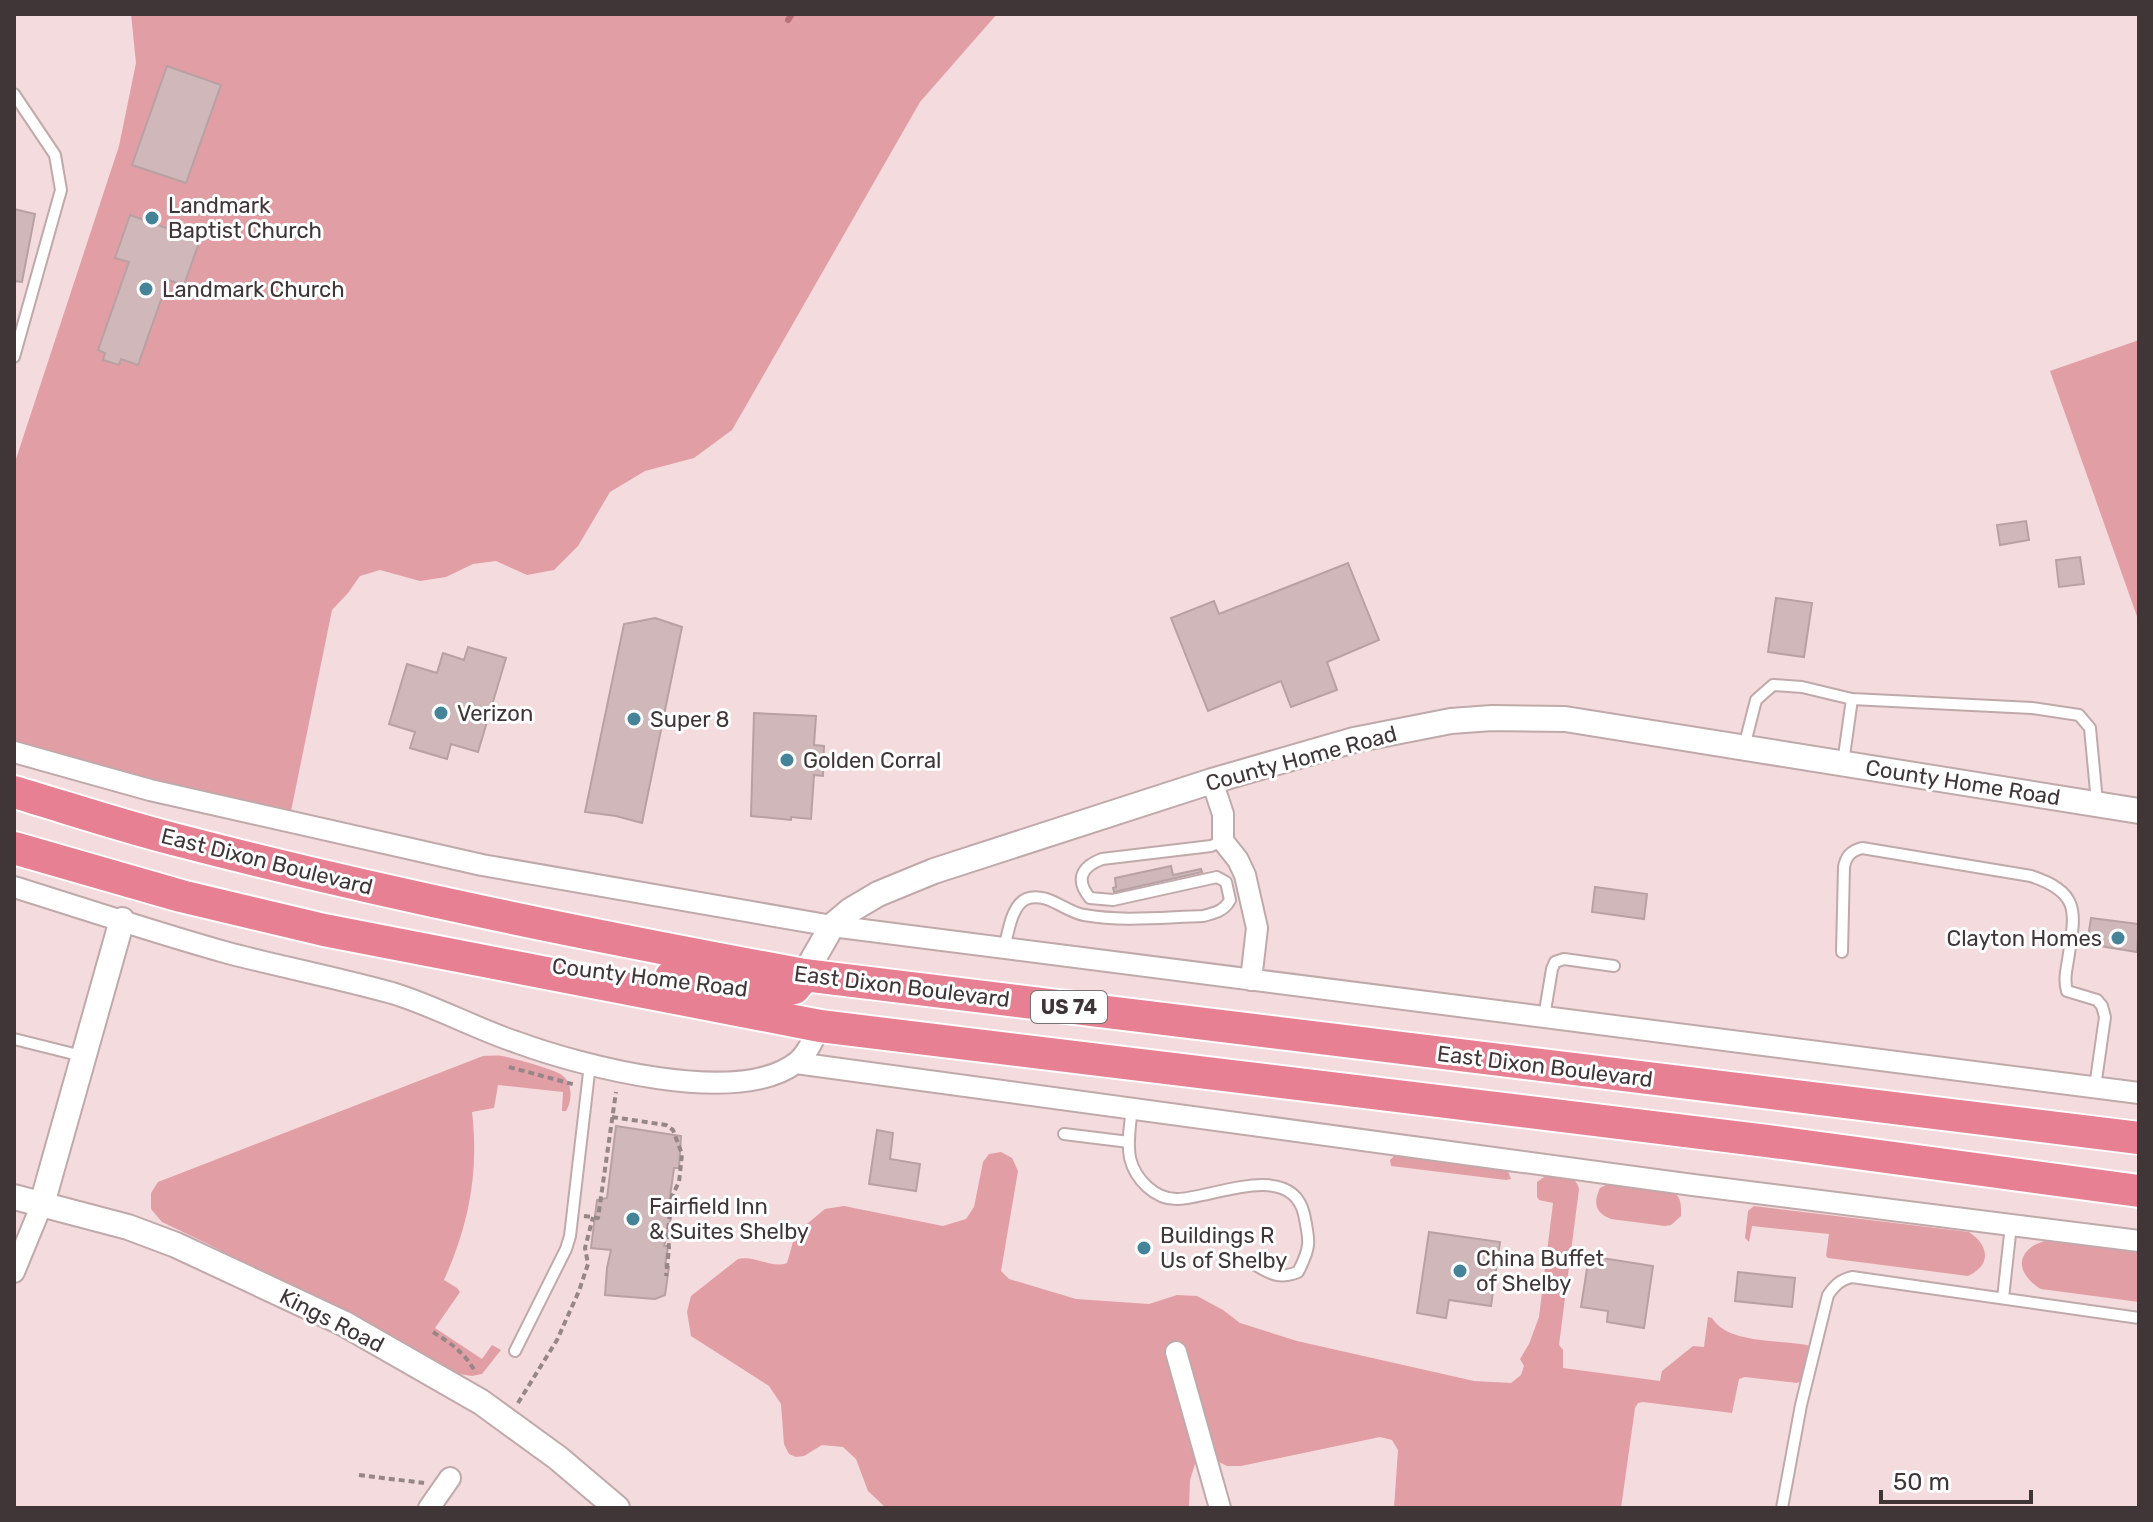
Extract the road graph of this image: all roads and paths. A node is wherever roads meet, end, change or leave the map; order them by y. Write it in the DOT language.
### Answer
graph roads {
  1 [pos="14,94"];
  2 [pos="14,357"];
  3 [pos="1852,699"];
  4 [pos="1744,747"];
  5 [pos="14,752"];
  6 [pos="1843,763"];
  7 [pos="1212,781"];
  8 [pos="14,792"];
  9 [pos="2097,804"];
  10 [pos="2139,811"];
  11 [pos="1223,841"];
  12 [pos="14,848"];
  13 [pos="14,887"];
  14 [pos="122,920"];
  15 [pos="832,926"];
  16 [pos="1004,949"];
  17 [pos="1842,952"];
  18 [pos="1614,966"];
  19 [pos="521,970"];
  20 [pos="804,975"];
  21 [pos="1251,980"];
  22 [pos="1544,1017"];
  23 [pos="1209,1025"];
  24 [pos="820,1026"];
  25 [pos="14,1039"];
  26 [pos="84,1056"];
  27 [pos="796,1063"];
  28 [pos="590,1064"];
  29 [pos="2095,1087"];
  30 [pos="616,1092"];
  31 [pos="2139,1093"];
  32 [pos="1132,1109"];
  33 [pos="612,1117"];
  34 [pos="1064,1134"];
  35 [pos="2139,1138"];
  36 [pos="1129,1142"];
  37 [pos="2139,1191"];
  38 [pos="14,1197"];
  39 [pos="42,1204"];
  40 [pos="2011,1224"];
  41 [pos="2139,1241"];
  42 [pos="1252,1263"];
  43 [pos="14,1272"];
  44 [pos="666,1276"];
  45 [pos="2003,1298"];
  46 [pos="2139,1318"];
  47 [pos="433,1332"];
  48 [pos="515,1351"];
  49 [pos="1176,1352"];
  50 [pos="485,1380"];
  51 [pos="529,1410"];
  52 [pos="359,1475"];
  53 [pos="448,1482"];
  54 [pos="429,1508"];
  55 [pos="617,1508"];
  56 [pos="1220,1508"];
  57 [pos="1782,1508"];
  1 -- 2 [label="lane"];
  3 -- 4 [label="lane"];
  3 -- 6 [label="lane"];
  3 -- 9 [label="lane"];
  4 -- 6 [label="street, County Home Road"];
  4 -- 7 [label="street, County Home Road"];
  5 -- 15 [label="street, East Dixon Boulevard"];
  6 -- 9 [label="street, County Home Road"];
  7 -- 11 [label="street"];
  7 -- 15 [label="street, County Home Road"];
  8 -- 20 [label="highway, East Dixon Boulevard / US 74"];
  9 -- 10 [label="street, County Home Road"];
  11 -- 16 [label="lane"];
  11 -- 21 [label="street"];
  12 -- 19 [label="highway, US 74"];
  13 -- 14 [label="street"];
  14 -- 26 [label="street"];
  14 -- 28 [label="street"];
  15 -- 16 [label="street, East Dixon Boulevard"];
  15 -- 20 [label="street, County Home Road"];
  16 -- 21 [label="street, East Dixon Boulevard"];
  17 -- 29 [label="lane"];
  18 -- 22 [label="lane"];
  19 -- 20 [label="highway, County Home Road"];
  19 -- 24 [label="highway, US 74"];
  20 -- 23 [label="highway, East Dixon Boulevard / US 74"];
  21 -- 22 [label="street, East Dixon Boulevard"];
  22 -- 29 [label="street, East Dixon Boulevard"];
  23 -- 24 [label="highway"];
  23 -- 35 [label="highway, East Dixon Boulevard / US 74"];
  24 -- 27 [label="street"];
  24 -- 37 [label="highway, US 74"];
  25 -- 26 [label="lane"];
  26 -- 39 [label="street"];
  27 -- 28 [label="street"];
  27 -- 32 [label="street"];
  28 -- 48 [label="lane"];
  29 -- 31 [label="street, East Dixon Boulevard"];
  30 -- 33 [label="path"];
  32 -- 36 [label="lane"];
  32 -- 40 [label="street"];
  33 -- 44 [label="path"];
  33 -- 51 [label="path"];
  34 -- 36 [label="lane"];
  36 -- 42 [label="lane"];
  38 -- 39 [label="street, Kings Road"];
  39 -- 43 [label="street"];
  39 -- 55 [label="street, Kings Road"];
  40 -- 41 [label="street"];
  40 -- 45 [label="lane"];
  45 -- 46 [label="lane"];
  45 -- 57 [label="lane"];
  47 -- 50 [label="path"];
  49 -- 56 [label="street"];
  52 -- 53 [label="path"];
  53 -- 54 [label="street"];
}
